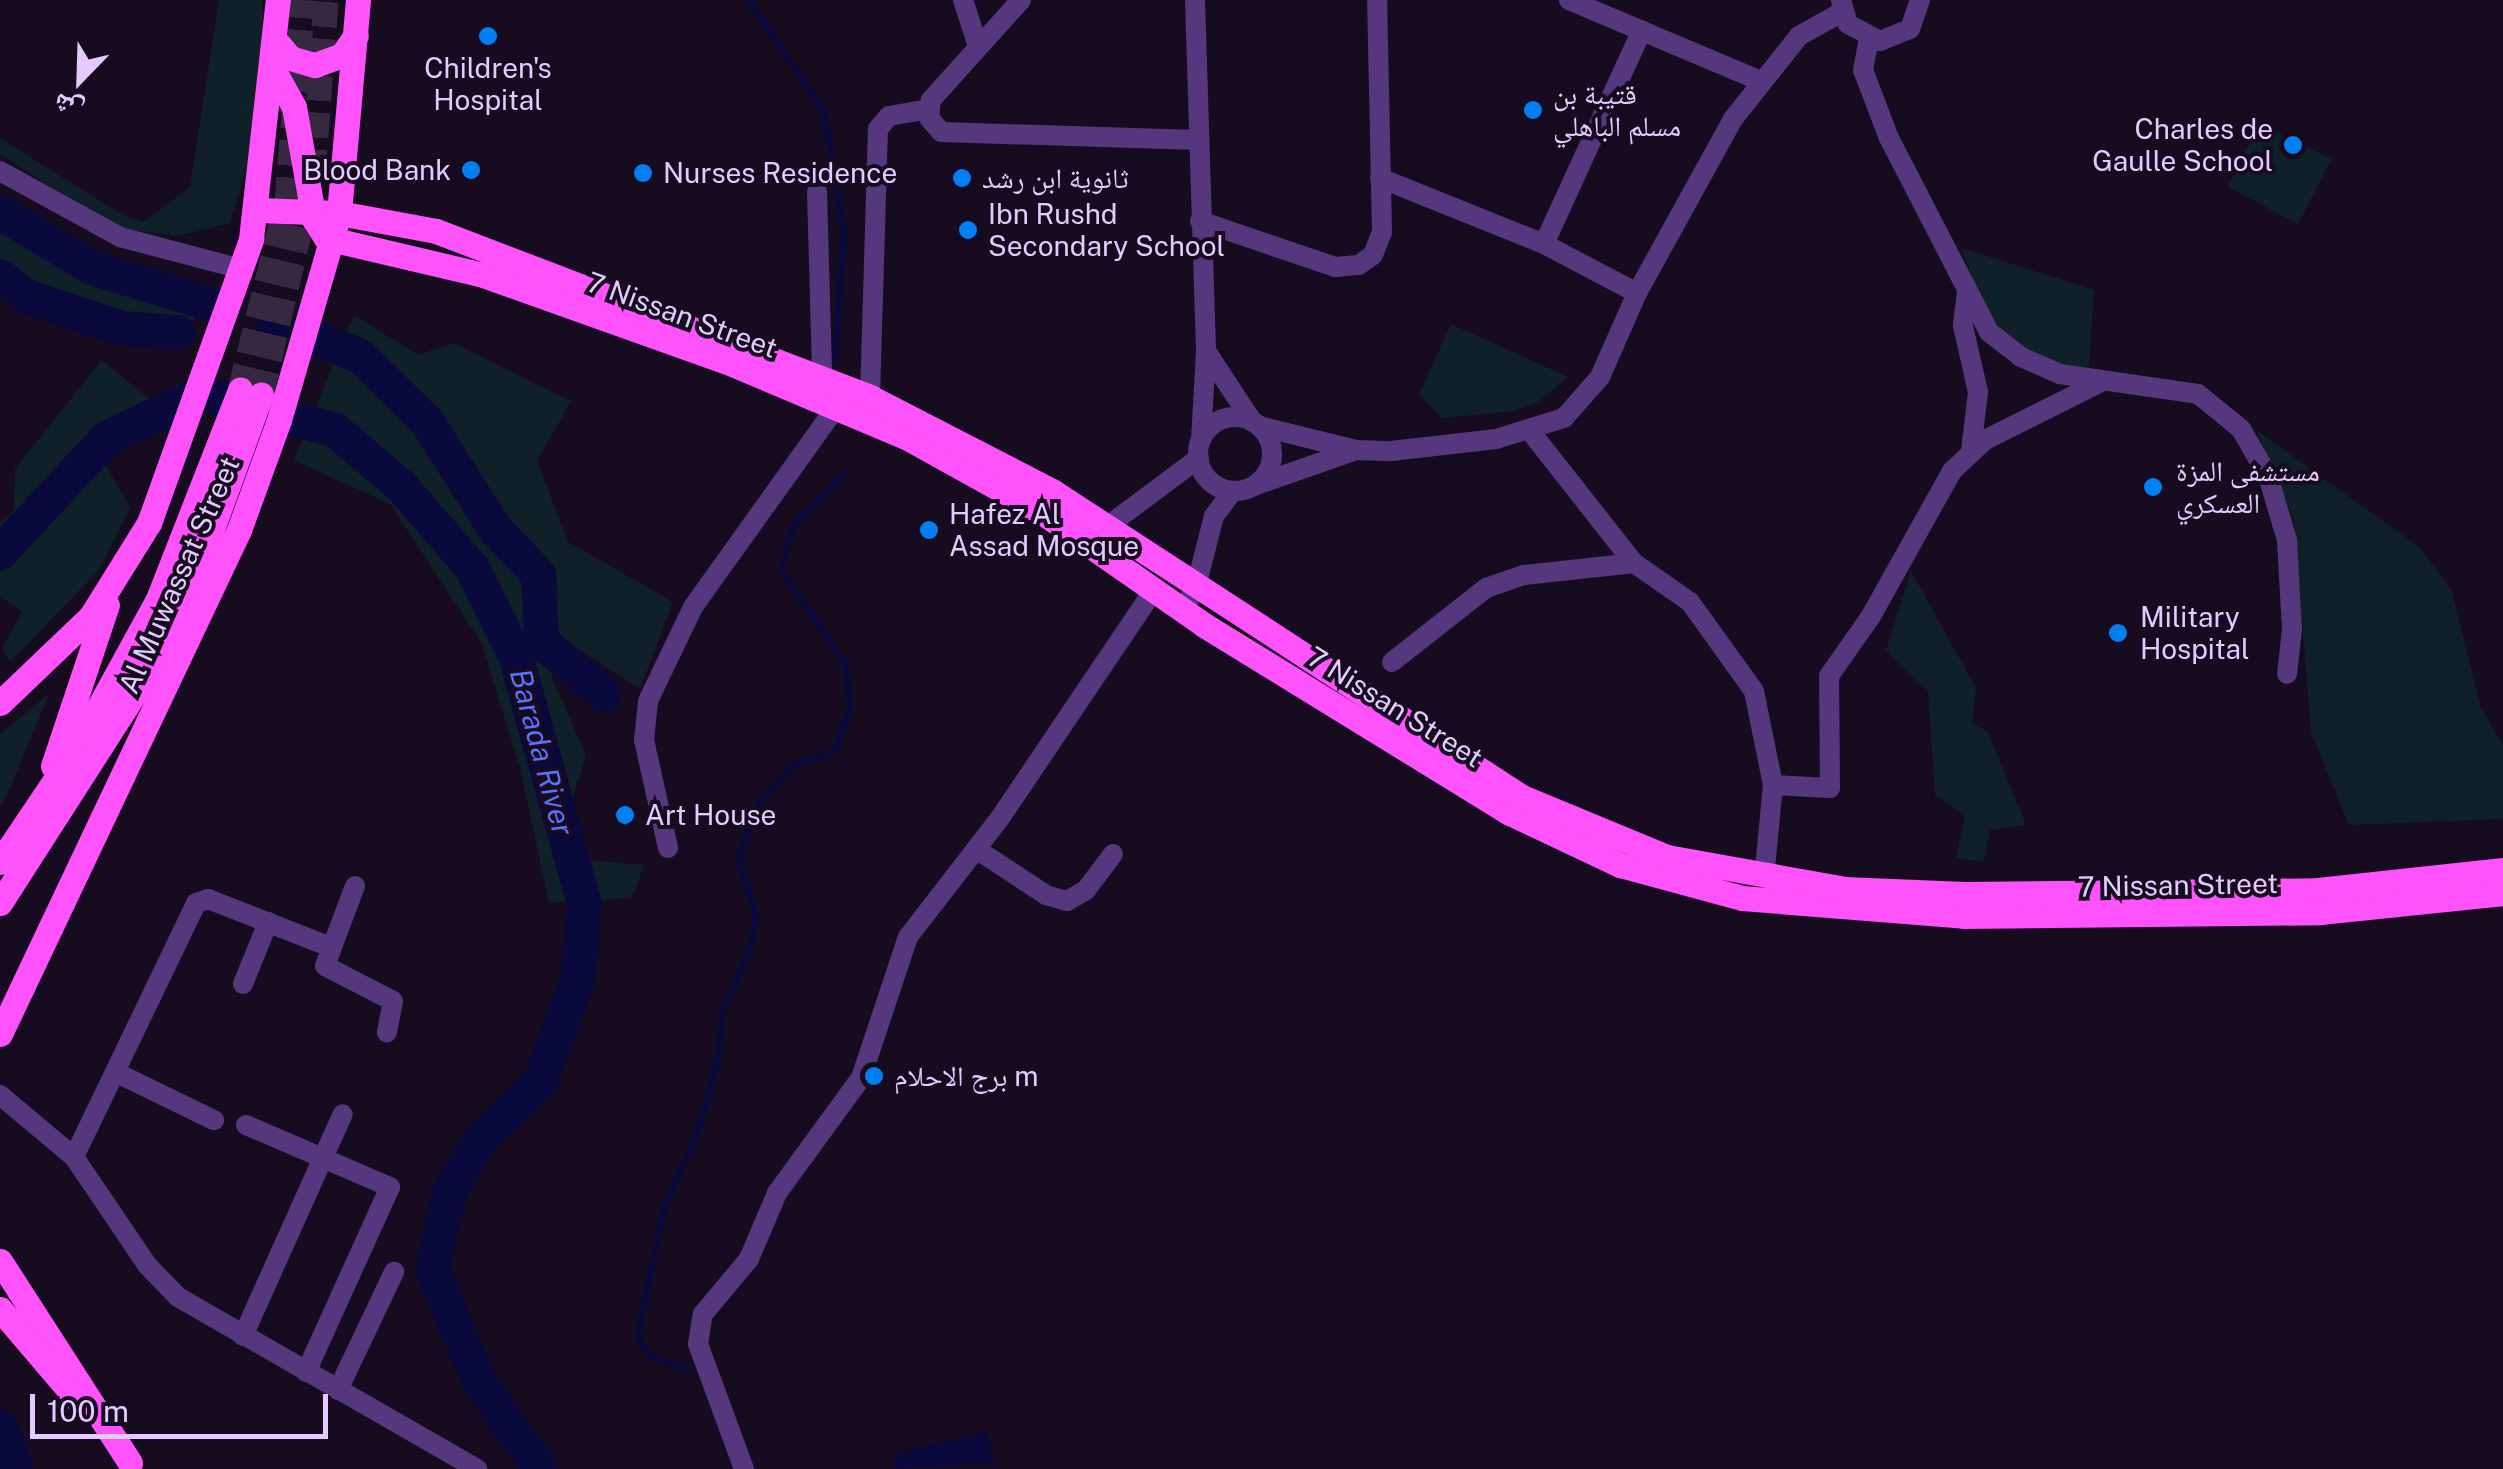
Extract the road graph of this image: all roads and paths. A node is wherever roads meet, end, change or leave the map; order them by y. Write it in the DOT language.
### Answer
graph roads {
  1 [pos="278,0"];
  2 [pos="358,0"];
  3 [pos="963,0"];
  4 [pos="1021,0"];
  5 [pos="1196,0"];
  6 [pos="1377,0"];
  7 [pos="1569,0"];
  8 [pos="1920,0"];
  9 [pos="1841,6"];
  10 [pos="1642,30"];
  11 [pos="356,34"];
  12 [pos="1868,39"];
  13 [pos="275,40"];
  14 [pos="977,43"];
  15 [pos="273,69"];
  16 [pos="1760,81"];
  17 [pos="928,109"];
  18 [pos="1198,140"];
  19 [pos="0,171"];
  20 [pos="1380,178"];
  21 [pos="818,192"];
  22 [pos="258,210"];
  23 [pos="326,212"];
  24 [pos="1200,221"];
  25 [pos="333,241"];
  26 [pos="1544,244"];
  27 [pos="241,269"];
  28 [pos="1967,292"];
  29 [pos="1637,293"];
  30 [pos="1206,350"];
  31 [pos="822,376"];
  32 [pos="2102,381"];
  33 [pos="870,396"];
  34 [pos="836,406"];
  35 [pos="1256,423"];
  36 [pos="1530,431"];
  37 [pos="1200,449"];
  38 [pos="1356,450"];
  39 [pos="1970,451"];
  40 [pos="1256,485"];
  41 [pos="1233,490"];
  42 [pos="1097,536"];
  43 [pos="1634,563"];
  44 [pos="113,586"];
  45 [pos="1154,591"];
  46 [pos="1188,600"];
  47 [pos="1392,662"];
  48 [pos="2287,674"];
  49 [pos="144,699"];
  50 [pos="0,703"];
  51 [pos="1774,786"];
  52 [pos="41,801"];
  53 [pos="668,848"];
  54 [pos="976,849"];
  55 [pos="1113,854"];
  56 [pos="0,862"];
  57 [pos="2503,870"];
  58 [pos="1764,878"];
  59 [pos="355,886"];
  60 [pos="2503,893"];
  61 [pos="0,904"];
  62 [pos="268,922"];
  63 [pos="328,946"];
  64 [pos="243,984"];
  65 [pos="387,1032"];
  66 [pos="0,1034"];
  67 [pos="117,1073"];
  68 [pos="0,1095"];
  69 [pos="343,1114"];
  70 [pos="214,1120"];
  71 [pos="246,1125"];
  72 [pos="74,1157"];
  73 [pos="324,1157"];
  74 [pos="0,1261"];
  75 [pos="394,1272"];
  76 [pos="0,1309"];
  77 [pos="243,1336"];
  78 [pos="306,1372"];
  79 [pos="338,1390"];
  80 [pos="132,1466"];
  81 [pos="477,1469"];
  82 [pos="744,1469"];
  1 -- 13 [label="main road, Al Muwassat Street"];
  2 -- 11 [label="main road, Al Muwassat Street"];
  3 -- 14 [label="street"];
  4 -- 14 [label="street"];
  5 -- 18 [label="street"];
  6 -- 20 [label="street"];
  7 -- 10 [label="street"];
  8 -- 12 [label="street"];
  9 -- 12 [label="street"];
  9 -- 16 [label="street"];
  10 -- 16 [label="street"];
  10 -- 26 [label="street"];
  11 -- 13 [label="main road"];
  11 -- 23 [label="main road, Al Muwassat Street"];
  12 -- 28 [label="street"];
  13 -- 15 [label="main road, Al Muwassat Street"];
  14 -- 17 [label="street"];
  15 -- 22 [label="main road, Al Muwassat Street"];
  15 -- 23 [label="main road"];
  16 -- 29 [label="street"];
  17 -- 18 [label="street"];
  17 -- 33 [label="street"];
  18 -- 24 [label="street"];
  19 -- 27 [label="street"];
  20 -- 24 [label="street"];
  20 -- 26 [label="street"];
  21 -- 31 [label="street"];
  22 -- 23 [label="main road, 7 Nissan Street"];
  22 -- 27 [label="main road, Al Muwassat Street"];
  23 -- 25 [label="main road, Al Muwassat Street"];
  23 -- 31 [label="main road, 7 Nissan Street"];
  24 -- 30 [label="street"];
  25 -- 34 [label="main road, 7 Nissan Street"];
  25 -- 49 [label="main road, Al Muwassat Street"];
  26 -- 29 [label="street"];
  27 -- 44 [label="main road, Al Muwassat Street"];
  28 -- 32 [label="street"];
  28 -- 39 [label="street"];
  29 -- 36 [label="street"];
  30 -- 35 [label="street"];
  30 -- 37 [label="street"];
  31 -- 33 [label="main road, 7 Nissan Street"];
  32 -- 39 [label="street"];
  32 -- 48 [label="street"];
  33 -- 42 [label="main road, 7 Nissan Street"];
  34 -- 42 [label="main road, 7 Nissan Street"];
  34 -- 53 [label="street"];
  35 -- 37 [label="street"];
  35 -- 38 [label="street"];
  35 -- 40 [label="street"];
  36 -- 38 [label="street"];
  36 -- 43 [label="street"];
  37 -- 41 [label="street"];
  37 -- 42 [label="street"];
  38 -- 40 [label="street"];
  39 -- 51 [label="street"];
  40 -- 41 [label="street"];
  41 -- 46 [label="street"];
  42 -- 45 [label="main road, 7 Nissan Street"];
  42 -- 46 [label="main road, 7 Nissan Street"];
  43 -- 47 [label="street"];
  43 -- 51 [label="street"];
  44 -- 50 [label="main road, Al Muwassat Street"];
  44 -- 52 [label="main road"];
  45 -- 46 [label="main road, 7 Nissan Street"];
  45 -- 54 [label="street"];
  46 -- 58 [label="main road, 7 Nissan Street"];
  46 -- 60 [label="main road, 7 Nissan Street"];
  49 -- 52 [label="main road, Al Muwassat Street"];
  49 -- 61 [label="main road, Al Muwassat Street"];
  49 -- 66 [label="main road, Al Muwassat Street"];
  51 -- 58 [label="street"];
  52 -- 56 [label="main road, Al Muwassat Street"];
  54 -- 55 [label="street"];
  54 -- 82 [label="street"];
  57 -- 58 [label="main road, 7 Nissan Street"];
  59 -- 63 [label="street"];
  62 -- 63 [label="street"];
  62 -- 64 [label="street"];
  62 -- 67 [label="street"];
  63 -- 65 [label="street"];
  67 -- 70 [label="street"];
  67 -- 72 [label="street"];
  68 -- 72 [label="street"];
  69 -- 73 [label="street"];
  71 -- 73 [label="street"];
  72 -- 77 [label="street"];
  73 -- 77 [label="street"];
  73 -- 78 [label="street"];
  74 -- 80 [label="main road"];
  75 -- 79 [label="street"];
  76 -- 80 [label="main road"];
  77 -- 78 [label="street"];
  78 -- 79 [label="street"];
  79 -- 81 [label="street"];
}
